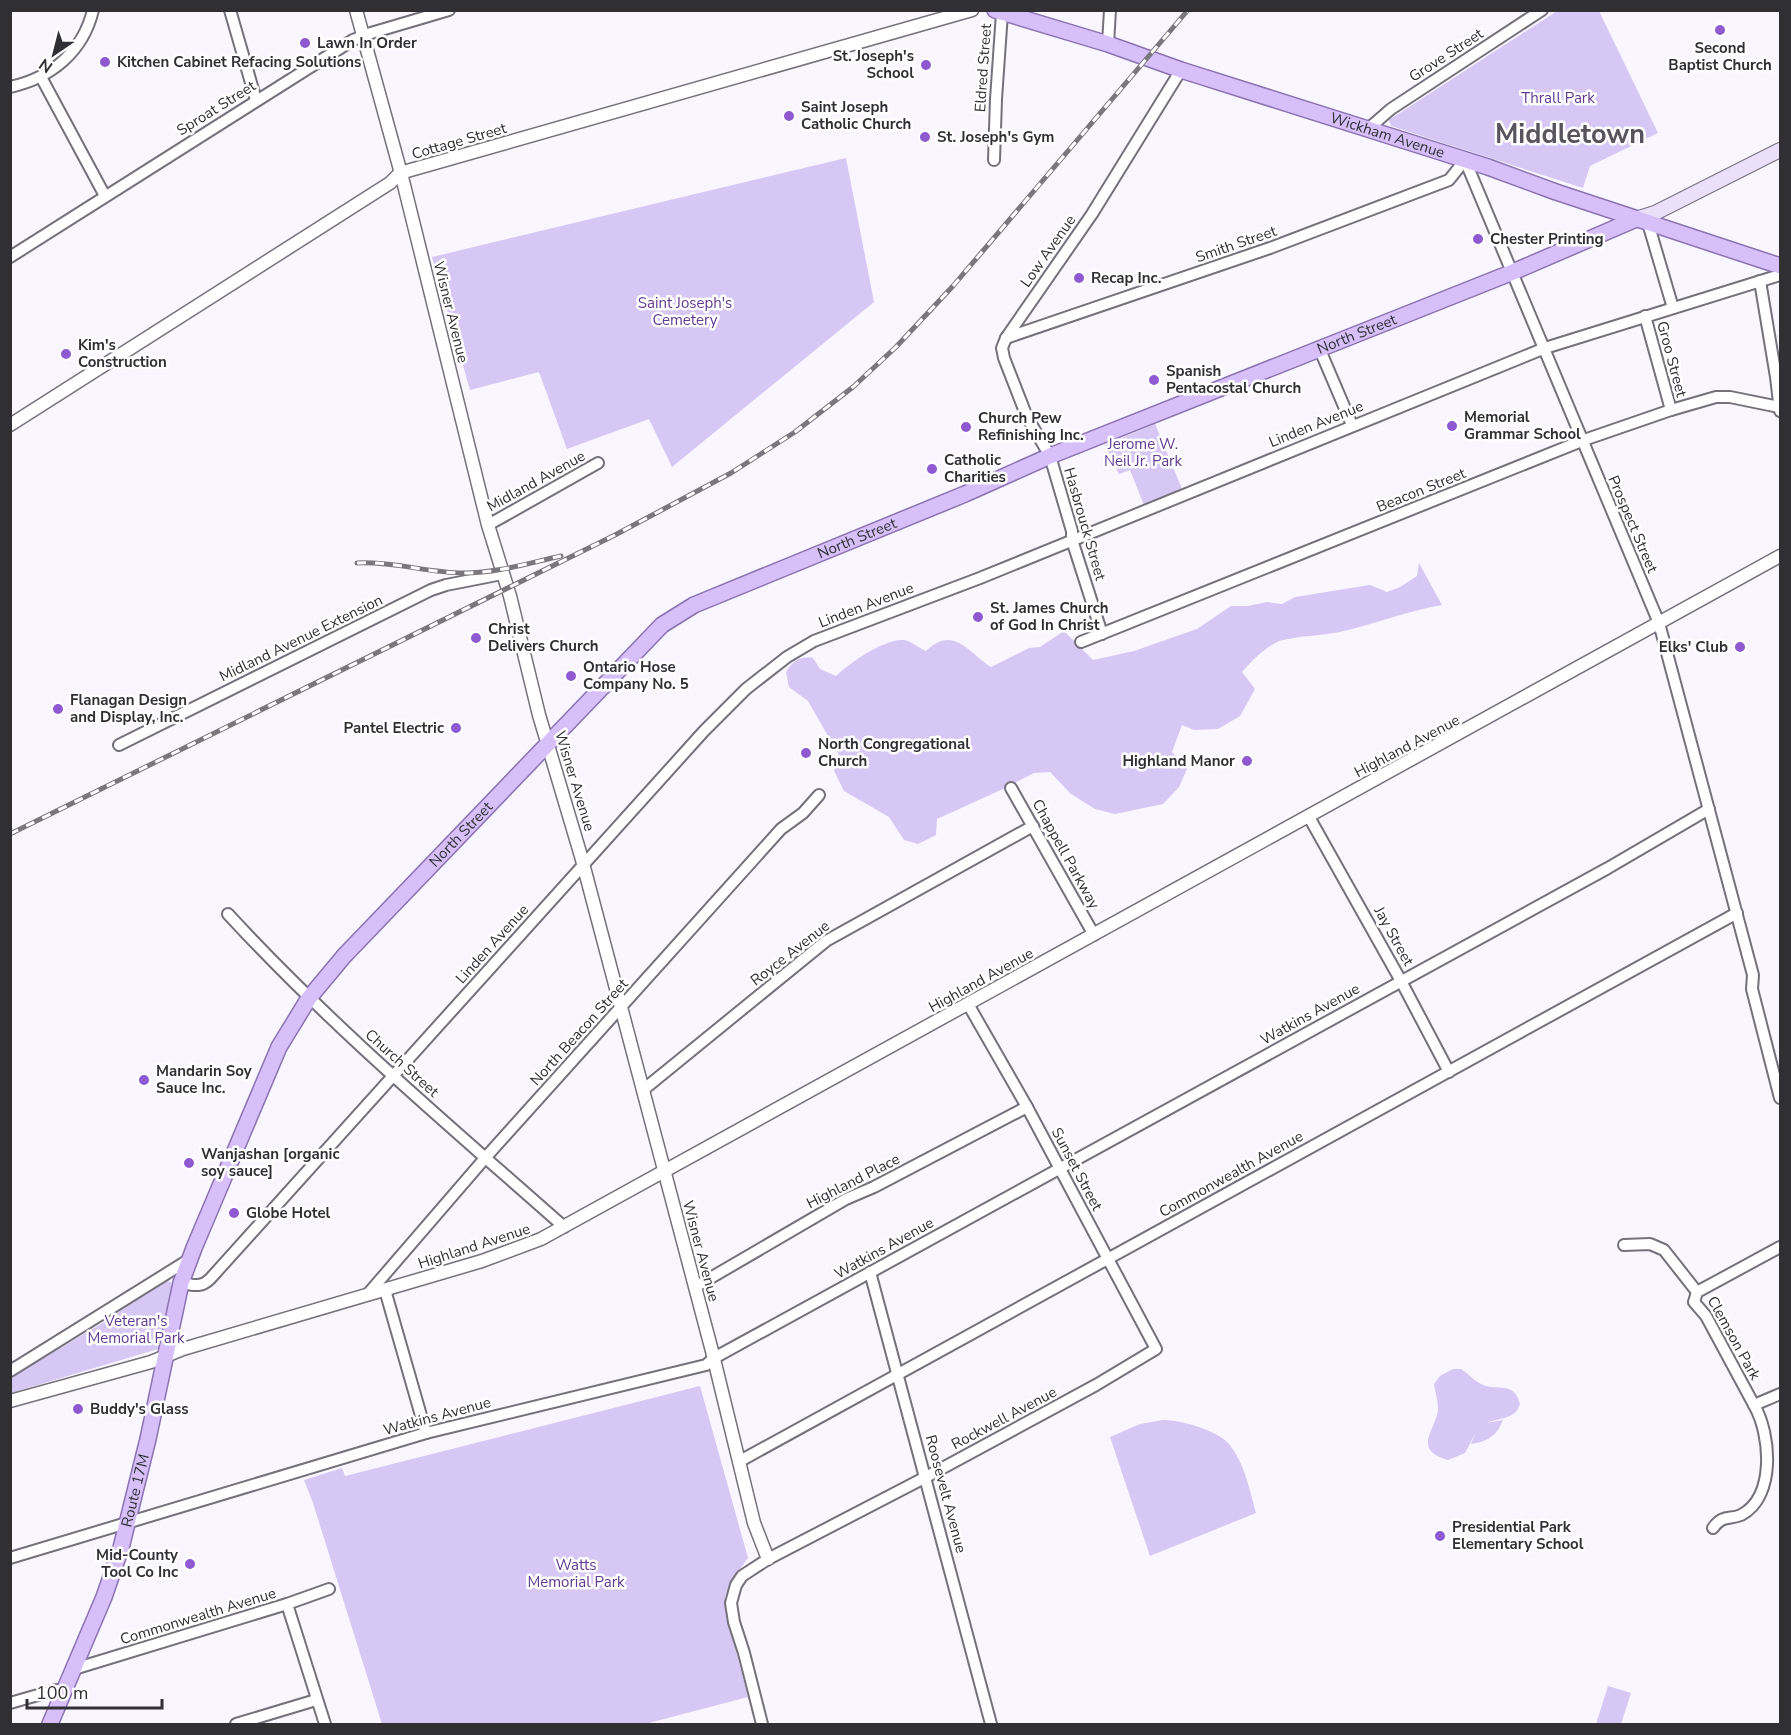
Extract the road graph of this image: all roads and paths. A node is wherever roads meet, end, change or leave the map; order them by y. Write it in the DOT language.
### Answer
graph roads {
  1 [pos="93,10"];
  2 [pos="230,10"];
  3 [pos="356,10"];
  4 [pos="449,10"];
  5 [pos="972,10"];
  6 [pos="1110,10"];
  7 [pos="1542,10"];
  8 [pos="998,12"];
  9 [pos="363,36"];
  10 [pos="1108,44"];
  11 [pos="1181,70"];
  12 [pos="41,77"];
  13 [pos="10,87"];
  14 [pos="256,100"];
  15 [pos="1368,129"];
  16 [pos="1780,150"];
  17 [pos="994,160"];
  18 [pos="1466,160"];
  19 [pos="400,173"];
  20 [pos="105,196"];
  21 [pos="1642,221"];
  22 [pos="10,258"];
  23 [pos="1780,266"];
  24 [pos="1513,272"];
  25 [pos="1780,275"];
  26 [pos="1760,281"];
  27 [pos="1673,308"];
  28 [pos="1645,316"];
  29 [pos="1006,338"];
  30 [pos="1545,348"];
  31 [pos="1320,350"];
  32 [pos="1671,410"];
  33 [pos="1780,410"];
  34 [pos="10,425"];
  35 [pos="1352,425"];
  36 [pos="1584,440"];
  37 [pos="1050,456"];
  38 [pos="598,463"];
  39 [pos="488,525"];
  40 [pos="1072,540"];
  41 [pos="1780,556"];
  42 [pos="502,574"];
  43 [pos="1659,623"];
  44 [pos="1102,634"];
  45 [pos="1081,642"];
  46 [pos="547,743"];
  47 [pos="119,746"];
  48 [pos="1011,788"];
  49 [pos="819,795"];
  50 [pos="1709,809"];
  51 [pos="1309,817"];
  52 [pos="1033,826"];
  53 [pos="583,864"];
  54 [pos="1737,913"];
  55 [pos="228,914"];
  56 [pos="1094,935"];
  57 [pos="1401,981"];
  58 [pos="309,998"];
  59 [pos="969,1004"];
  60 [pos="621,1007"];
  61 [pos="1449,1072"];
  62 [pos="394,1076"];
  63 [pos="643,1090"];
  64 [pos="1780,1098"];
  65 [pos="1027,1107"];
  66 [pos="486,1157"];
  67 [pos="1060,1168"];
  68 [pos="664,1172"];
  69 [pos="564,1227"];
  70 [pos="1624,1245"];
  71 [pos="1780,1247"];
  72 [pos="192,1253"];
  73 [pos="1108,1259"];
  74 [pos="870,1272"];
  75 [pos="181,1282"];
  76 [pos="695,1287"];
  77 [pos="385,1290"];
  78 [pos="1697,1292"];
  79 [pos="367,1295"];
  80 [pos="1156,1349"];
  81 [pos="165,1356"];
  82 [pos="714,1358"];
  83 [pos="10,1371"];
  84 [pos="899,1376"];
  85 [pos="1780,1394"];
  86 [pos="10,1401"];
  87 [pos="1754,1405"];
  88 [pos="426,1433"];
  89 [pos="740,1461"];
  90 [pos="926,1477"];
  91 [pos="129,1522"];
  92 [pos="1713,1528"];
  93 [pos="10,1558"];
  94 [pos="768,1559"];
  95 [pos="329,1589"];
  96 [pos="287,1604"];
  97 [pos="74,1669"];
  98 [pos="65,1689"];
  99 [pos="316,1700"];
  100 [pos="10,1703"];
  101 [pos="50,1725"];
  102 [pos="236,1725"];
  103 [pos="325,1725"];
  104 [pos="762,1725"];
  105 [pos="991,1725"];
  1 -- 12 [label="street"];
  2 -- 14 [label="street"];
  3 -- 9 [label="street, Wisner Avenue"];
  4 -- 9 [label="street, Sproat Street"];
  5 -- 19 [label="street, Cottage Street"];
  6 -- 10 [label="street"];
  7 -- 15 [label="street, Grove Street"];
  8 -- 10 [label="main road, Wickham Avenue"];
  8 -- 17 [label="street, Eldred Street"];
  9 -- 14 [label="street, Sproat Street"];
  9 -- 19 [label="street, Wisner Avenue"];
  10 -- 11 [label="main road, Wickham Avenue"];
  11 -- 15 [label="main road, Wickham Avenue"];
  11 -- 29 [label="street, Low Avenue"];
  12 -- 13 [label="street"];
  12 -- 20 [label="street"];
  14 -- 20 [label="street, Sproat Street"];
  15 -- 18 [label="main road, Wickham Avenue"];
  16 -- 21 [label="main road, North Street"];
  18 -- 21 [label="main road, Wickham Avenue"];
  18 -- 24 [label="street, Prospect Street"];
  18 -- 29 [label="street, Smith Street"];
  19 -- 34 [label="street, Cottage Street"];
  19 -- 39 [label="street, Wisner Avenue"];
  20 -- 22 [label="street, Sproat Street"];
  21 -- 23 [label="main road, Wickham Avenue"];
  21 -- 24 [label="main road, North Street"];
  21 -- 27 [label="street"];
  24 -- 30 [label="street, Prospect Street"];
  24 -- 31 [label="main road, North Street"];
  25 -- 26 [label="street, Linden Avenue"];
  26 -- 27 [label="street, Linden Avenue"];
  26 -- 33 [label="street"];
  27 -- 28 [label="street, Linden Avenue"];
  28 -- 30 [label="street, Linden Avenue"];
  28 -- 32 [label="street, Groo Street"];
  29 -- 37 [label="street"];
  30 -- 35 [label="street, Linden Avenue"];
  30 -- 36 [label="street, Prospect Street"];
  31 -- 35 [label="street"];
  31 -- 37 [label="main road, North Street"];
  32 -- 33 [label="street, Beacon Street"];
  32 -- 36 [label="street, Beacon Street"];
  35 -- 40 [label="street, Linden Avenue"];
  36 -- 43 [label="street, Prospect Street"];
  36 -- 44 [label="street, Beacon Street"];
  37 -- 40 [label="street, Hasbrouck Street"];
  37 -- 46 [label="main road, North Street"];
  38 -- 39 [label="street, Midland Avenue"];
  39 -- 42 [label="street, Wisner Avenue"];
  40 -- 44 [label="street, Hasbrouck Street"];
  40 -- 53 [label="street, Linden Avenue"];
  41 -- 43 [label="street, Highland Avenue"];
  42 -- 46 [label="street, Wisner Avenue"];
  42 -- 47 [label="street, Midland Avenue Extension"];
  43 -- 50 [label="street, Prospect Street"];
  43 -- 51 [label="street, Highland Avenue"];
  44 -- 45 [label="street, Beacon Street"];
  46 -- 53 [label="street, Wisner Avenue"];
  46 -- 58 [label="main road, North Street"];
  48 -- 52 [label="street, Chappell Parkway"];
  49 -- 60 [label="street, North Beacon Street"];
  50 -- 54 [label="street, Prospect Street"];
  50 -- 57 [label="street, Watkins Avenue"];
  51 -- 56 [label="street, Highland Avenue"];
  51 -- 57 [label="street, Jay Street"];
  52 -- 56 [label="street, Chappell Parkway"];
  52 -- 63 [label="street, Royce Avenue"];
  53 -- 60 [label="street, Wisner Avenue"];
  53 -- 62 [label="street, Linden Avenue"];
  54 -- 61 [label="street, Commonwealth Avenue"];
  54 -- 64 [label="street"];
  55 -- 58 [label="street, Church Street"];
  56 -- 59 [label="street, Highland Avenue"];
  57 -- 61 [label="street, Jay Street"];
  57 -- 67 [label="street, Watkins Avenue"];
  58 -- 62 [label="street, Church Street"];
  58 -- 72 [label="main road, North Street"];
  59 -- 65 [label="street, Sunset Street"];
  59 -- 68 [label="street, Highland Avenue"];
  60 -- 63 [label="street, Wisner Avenue"];
  60 -- 66 [label="street, North Beacon Street"];
  61 -- 73 [label="street, Commonwealth Avenue"];
  62 -- 66 [label="street, Church Street"];
  62 -- 75 [label="street, Linden Avenue"];
  63 -- 68 [label="street, Wisner Avenue"];
  65 -- 67 [label="street, Sunset Street"];
  65 -- 76 [label="street, Highland Place"];
  66 -- 69 [label="street, Church Street"];
  66 -- 79 [label="street, North Beacon Street"];
  67 -- 73 [label="street, Sunset Street"];
  67 -- 74 [label="street, Watkins Avenue"];
  68 -- 69 [label="street, Highland Avenue"];
  68 -- 76 [label="street, Wisner Avenue"];
  69 -- 77 [label="street, Highland Avenue"];
  70 -- 78 [label="street, Clemson Park"];
  71 -- 78 [label="street, Clemson Park"];
  72 -- 75 [label="main road, Route 17M"];
  72 -- 83 [label="street"];
  73 -- 80 [label="street, Sunset Street"];
  73 -- 84 [label="street, Commonwealth Avenue"];
  74 -- 82 [label="street, Watkins Avenue"];
  74 -- 84 [label="street, Roosevelt Avenue"];
  75 -- 81 [label="main road, Route 17M"];
  76 -- 82 [label="street, Wisner Avenue"];
  77 -- 79 [label="street, Highland Avenue"];
  77 -- 88 [label="street"];
  78 -- 87 [label="street, Clemson Park"];
  79 -- 81 [label="street, Highland Avenue"];
  80 -- 90 [label="street, Rockwell Avenue"];
  81 -- 86 [label="street, Highland Avenue"];
  81 -- 91 [label="main road, Route 17M"];
  82 -- 88 [label="street, Watkins Avenue"];
  82 -- 89 [label="street, Wisner Avenue"];
  84 -- 89 [label="street, Commonwealth Avenue"];
  84 -- 90 [label="street, Roosevelt Avenue"];
  85 -- 87 [label="street"];
  87 -- 92 [label="street, Clemson Park"];
  88 -- 91 [label="street, Watkins Avenue"];
  89 -- 94 [label="street, Wisner Avenue"];
  90 -- 94 [label="street, Rockwell Avenue"];
  90 -- 105 [label="street, Roosevelt Avenue"];
  91 -- 93 [label="street, Watkins Avenue"];
  91 -- 97 [label="main road, Route 17M"];
  94 -- 104 [label="street, Rockwell Avenue"];
  95 -- 96 [label="street, Commonwealth Avenue"];
  96 -- 97 [label="street, Commonwealth Avenue"];
  96 -- 99 [label="street"];
  97 -- 98 [label="main road, Route 17M"];
  98 -- 100 [label="street"];
  98 -- 101 [label="main road, Route 17M"];
  99 -- 102 [label="street"];
  99 -- 103 [label="street"];
}
